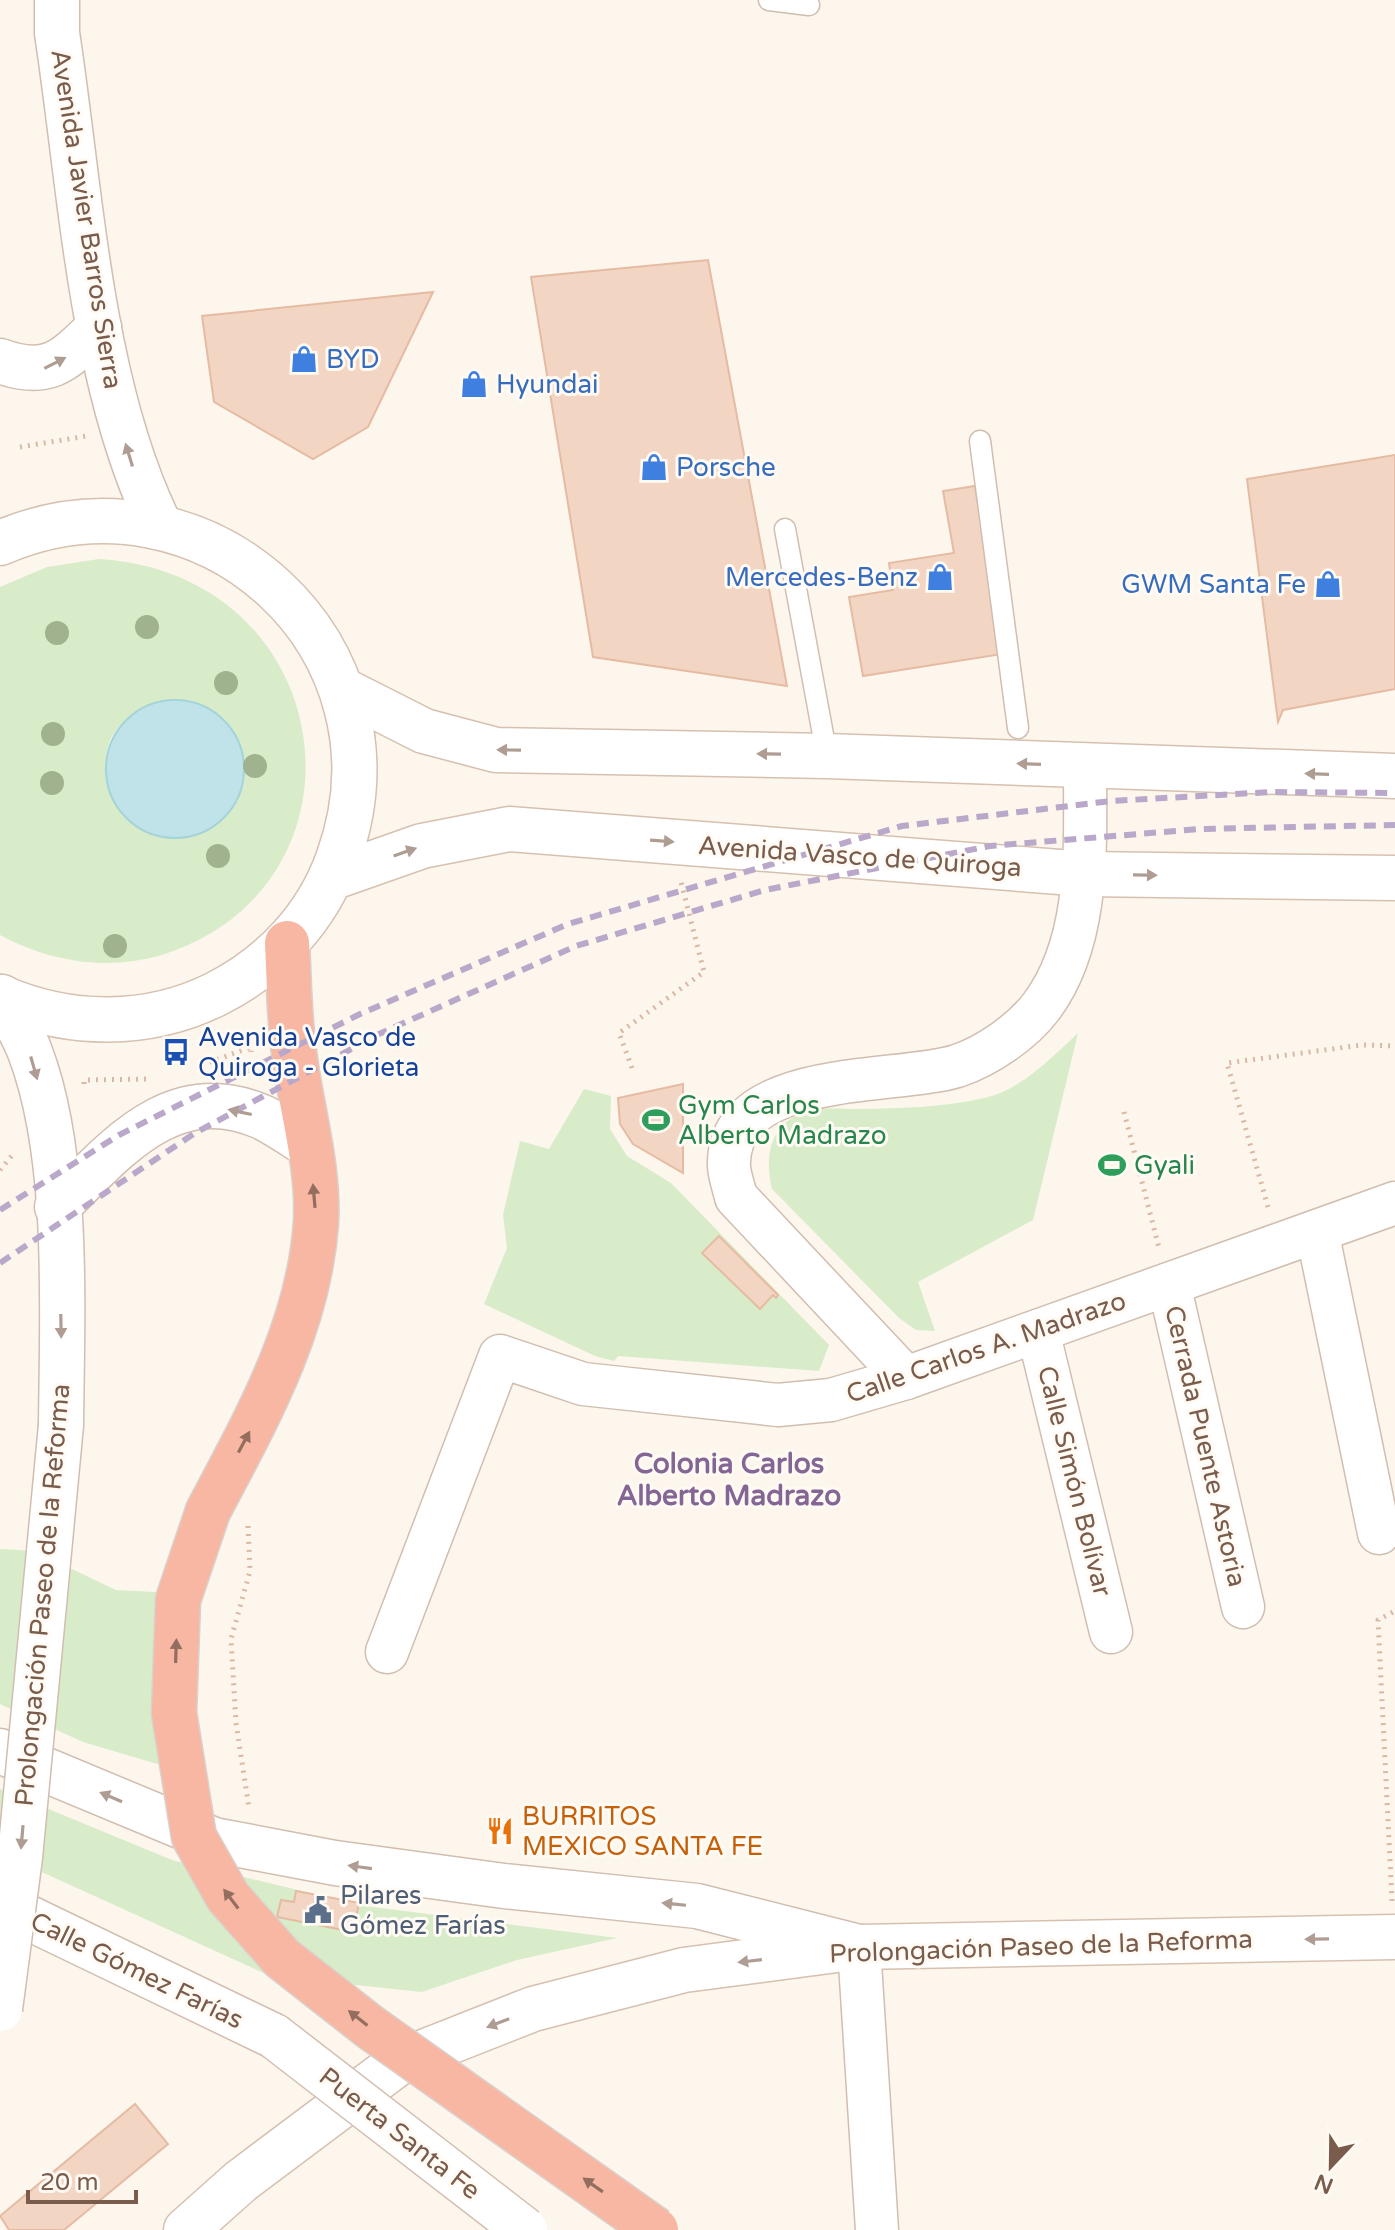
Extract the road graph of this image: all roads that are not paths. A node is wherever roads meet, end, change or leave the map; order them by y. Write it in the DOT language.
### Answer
graph roads {
  1 [pos="57,0"];
  2 [pos="769,0"];
  3 [pos="809,5"];
  4 [pos="99,327"];
  5 [pos="0,361"];
  6 [pos="980,441"];
  7 [pos="160,526"];
  8 [pos="785,529"];
  9 [pos="0,543"];
  10 [pos="343,690"];
  11 [pos="1018,728"];
  12 [pos="827,756"];
  13 [pos="1085,766"];
  14 [pos="1395,776"];
  15 [pos="1085,874"];
  16 [pos="331,878"];
  17 [pos="1395,878"];
  18 [pos="287,943"];
  19 [pos="1,997"];
  20 [pos="310,1146"];
  21 [pos="1395,1203"];
  22 [pos="57,1207"];
  23 [pos="1298,1237"];
  24 [pos="1169,1284"];
  25 [pos="1038,1331"];
  26 [pos="906,1378"];
  27 [pos="1379,1533"];
  28 [pos="1243,1607"];
  29 [pos="1111,1632"];
  30 [pos="387,1652"];
  31 [pos="0,1751"];
  32 [pos="0,1904"];
  33 [pos="1395,1938"];
  34 [pos="859,1947"];
  35 [pos="0,2009"];
  36 [pos="274,2036"];
  37 [pos="186,2230"];
  38 [pos="525,2230"];
  39 [pos="656,2230"];
  40 [pos="877,2230"];
  1 -- 4 [label="main road, Avenida Javier Barros Sierra"];
  2 -- 3 [label="lane"];
  5 -- 4 [label="main road, one-way"];
  7 -- 4 [label="main road, Avenida Javier Barros Sierra, one-way"];
  6 -- 11 [label="lane"];
  7 -- 9 [label="main road"];
  7 -- 10 [label="main road"];
  8 -- 12 [label="lane"];
  12 -- 10 [label="main road, one-way"];
  10 -- 16 [label="main road"];
  13 -- 12 [label="main road, one-way"];
  14 -- 13 [label="main road, one-way"];
  13 -- 15 [label="street"];
  16 -- 15 [label="main road, Avenida Vasco de Quiroga, one-way"];
  15 -- 17 [label="main road, Avenida Vasco de Quiroga, one-way"];
  15 -- 26 [label="street"];
  16 -- 18 [label="main road"];
  18 -- 19 [label="main road"];
  18 -- 20 [label="highway"];
  19 -- 22 [label="main road, Prolongación Paseo de la Reforma, one-way"];
  20 -- 22 [label="main road, one-way"];
  39 -- 20 [label="highway, one-way, bridge"];
  21 -- 23 [label="street, Calle Carlos A. Madrazo"];
  22 -- 35 [label="main road, Prolongación Paseo de la Reforma, one-way, bridge"];
  23 -- 24 [label="street, Calle Carlos A. Madrazo"];
  23 -- 27 [label="street"];
  24 -- 25 [label="street, Calle Carlos A. Madrazo"];
  24 -- 28 [label="street, Cerrada Puente Astoria"];
  25 -- 26 [label="street, Calle Carlos A. Madrazo"];
  25 -- 29 [label="street, Calle Simón Bolívar"];
  26 -- 30 [label="street, Calle Carlos A. Madrazo"];
  34 -- 31 [label="main road, one-way"];
  32 -- 36 [label="main road, Calle Gómez Farías"];
  33 -- 34 [label="main road, Prolongación Paseo de la Reforma, one-way"];
  34 -- 37 [label="main road, Prolongación Paseo de la Reforma, one-way"];
  34 -- 40 [label="street"];
  36 -- 38 [label="main road, Puerta Santa Fe, bridge"];
}
